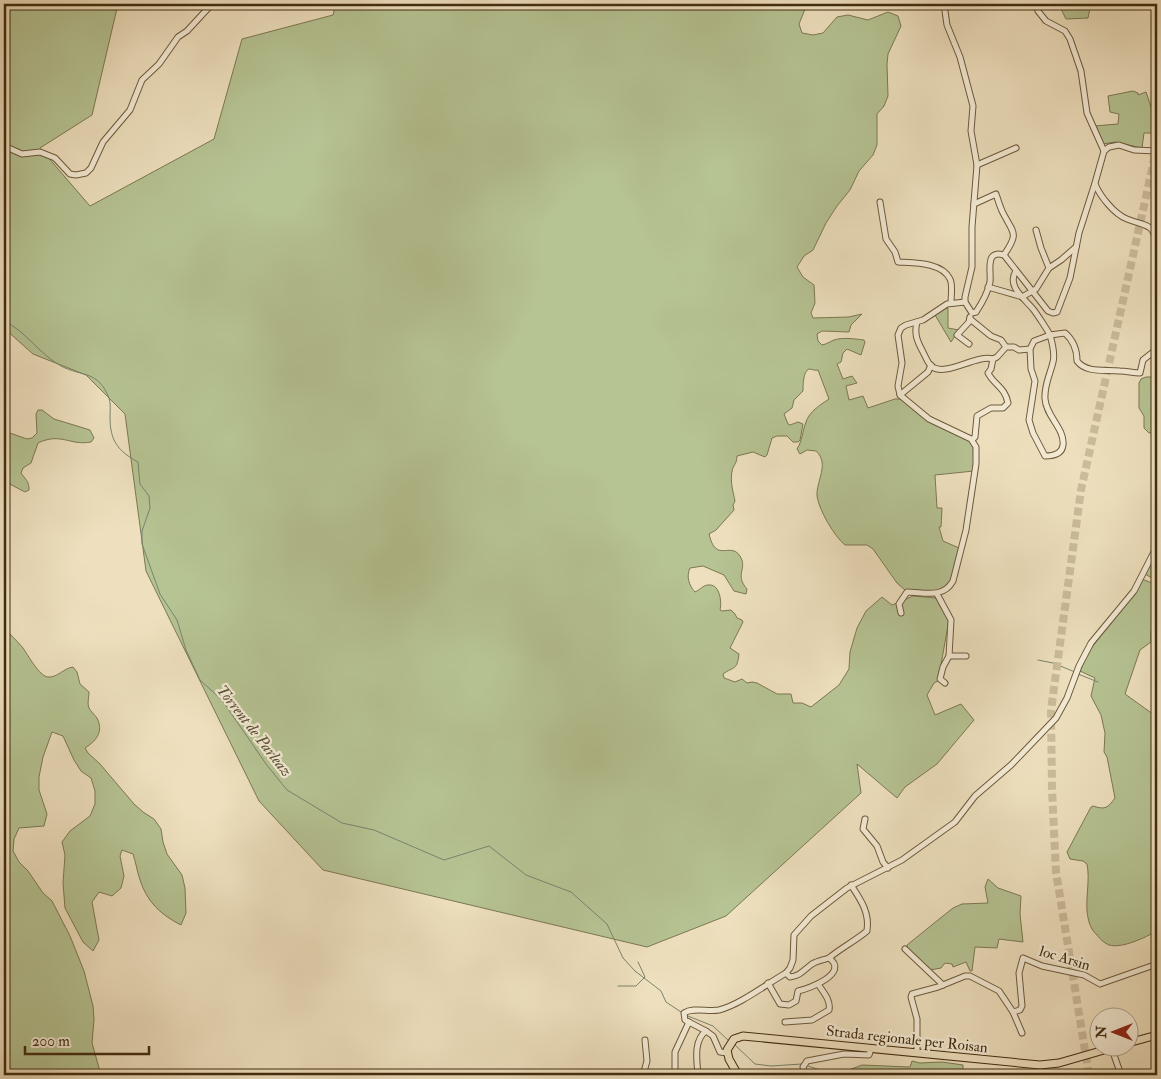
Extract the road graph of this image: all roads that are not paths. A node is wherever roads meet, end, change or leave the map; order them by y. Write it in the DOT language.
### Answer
graph roads {
  1 [pos="212,4"];
  2 [pos="944,4"];
  3 [pos="1037,4"];
  4 [pos="4,146"];
  5 [pos="1016,148"];
  6 [pos="1104,151"];
  7 [pos="1157,152"];
  8 [pos="977,164"];
  9 [pos="1095,183"];
  10 [pos="880,202"];
  11 [pos="974,204"];
  12 [pos="1036,230"];
  13 [pos="1076,247"];
  14 [pos="1157,250"];
  15 [pos="1004,255"];
  16 [pos="1049,268"];
  17 [pos="1016,271"];
  18 [pos="988,287"];
  19 [pos="1032,292"];
  20 [pos="1022,297"];
  21 [pos="965,302"];
  22 [pos="951,303"];
  23 [pos="971,316"];
  24 [pos="917,322"];
  25 [pos="1050,335"];
  26 [pos="969,344"];
  27 [pos="1006,347"];
  28 [pos="1030,349"];
  29 [pos="1157,349"];
  30 [pos="993,359"];
  31 [pos="931,366"];
  32 [pos="900,395"];
  33 [pos="972,440"];
  34 [pos="1157,546"];
  35 [pos="937,594"];
  36 [pos="901,613"];
  37 [pos="949,656"];
  38 [pos="966,656"];
  39 [pos="945,683"];
  40 [pos="865,819"];
  41 [pos="888,868"];
  42 [pos="853,884"];
  43 [pos="905,949"];
  44 [pos="828,958"];
  45 [pos="1157,964"];
  46 [pos="786,973"];
  47 [pos="768,983"];
  48 [pos="818,984"];
  49 [pos="943,985"];
  50 [pos="1014,1012"];
  51 [pos="689,1022"];
  52 [pos="785,1022"];
  53 [pos="706,1031"];
  54 [pos="1022,1033"];
  55 [pos="1157,1035"];
  56 [pos="645,1040"];
  57 [pos="1138,1041"];
  58 [pos="871,1049"];
  59 [pos="726,1053"];
  60 [pos="917,1053"];
  61 [pos="1088,1055"];
  62 [pos="1114,1056"];
  63 [pos="643,1075"];
  64 [pos="672,1075"];
  65 [pos="698,1075"];
  66 [pos="738,1075"];
  67 [pos="806,1075"];
  68 [pos="1121,1075"];
  1 -- 4 [label="street"];
  2 -- 8 [label="street"];
  3 -- 6 [label="street"];
  5 -- 8 [label="street"];
  6 -- 7 [label="street"];
  6 -- 9 [label="street"];
  8 -- 11 [label="street"];
  9 -- 13 [label="street"];
  9 -- 14 [label="street"];
  10 -- 22 [label="street"];
  11 -- 15 [label="street"];
  11 -- 21 [label="street"];
  12 -- 16 [label="street"];
  13 -- 16 [label="street"];
  13 -- 19 [label="street"];
  15 -- 17 [label="street"];
  15 -- 18 [label="street"];
  16 -- 19 [label="street"];
  17 -- 19 [label="street"];
  17 -- 20 [label="street"];
  18 -- 20 [label="street"];
  18 -- 23 [label="street"];
  19 -- 20 [label="street"];
  20 -- 25 [label="street"];
  21 -- 22 [label="street"];
  21 -- 23 [label="street"];
  22 -- 24 [label="street"];
  23 -- 26 [label="street"];
  23 -- 27 [label="street"];
  24 -- 31 [label="street"];
  24 -- 32 [label="street"];
  25 -- 28 [label="street"];
  25 -- 28 [label="street"];
  25 -- 29 [label="street"];
  27 -- 28 [label="street"];
  27 -- 30 [label="street"];
  30 -- 31 [label="street"];
  30 -- 33 [label="street"];
  31 -- 32 [label="street"];
  32 -- 33 [label="street"];
  33 -- 35 [label="street"];
  34 -- 41 [label="street"];
  35 -- 36 [label="street"];
  35 -- 37 [label="street"];
  37 -- 38 [label="street"];
  37 -- 39 [label="street"];
  40 -- 41 [label="street"];
  41 -- 42 [label="street"];
  42 -- 44 [label="street"];
  42 -- 46 [label="street"];
  43 -- 49 [label="street"];
  44 -- 46 [label="street"];
  44 -- 48 [label="street"];
  45 -- 50 [label="street, loc Arsin"];
  46 -- 47 [label="street"];
  47 -- 48 [label="street"];
  47 -- 51 [label="street"];
  48 -- 52 [label="street"];
  49 -- 50 [label="street"];
  49 -- 60 [label="street"];
  50 -- 54 [label="street"];
  51 -- 53 [label="street"];
  51 -- 64 [label="street"];
  53 -- 59 [label="street"];
  53 -- 65 [label="street"];
  55 -- 57 [label="main road"];
  56 -- 63 [label="street"];
  58 -- 59 [label="main road, Strada regionale per Roisan"];
  58 -- 60 [label="main road, Strada regionale per Roisan"];
  58 -- 67 [label="street"];
  59 -- 66 [label="main road"];
  60 -- 61 [label="main road, Strada regionale per Roisan"];
  62 -- 68 [label="street"];
}
